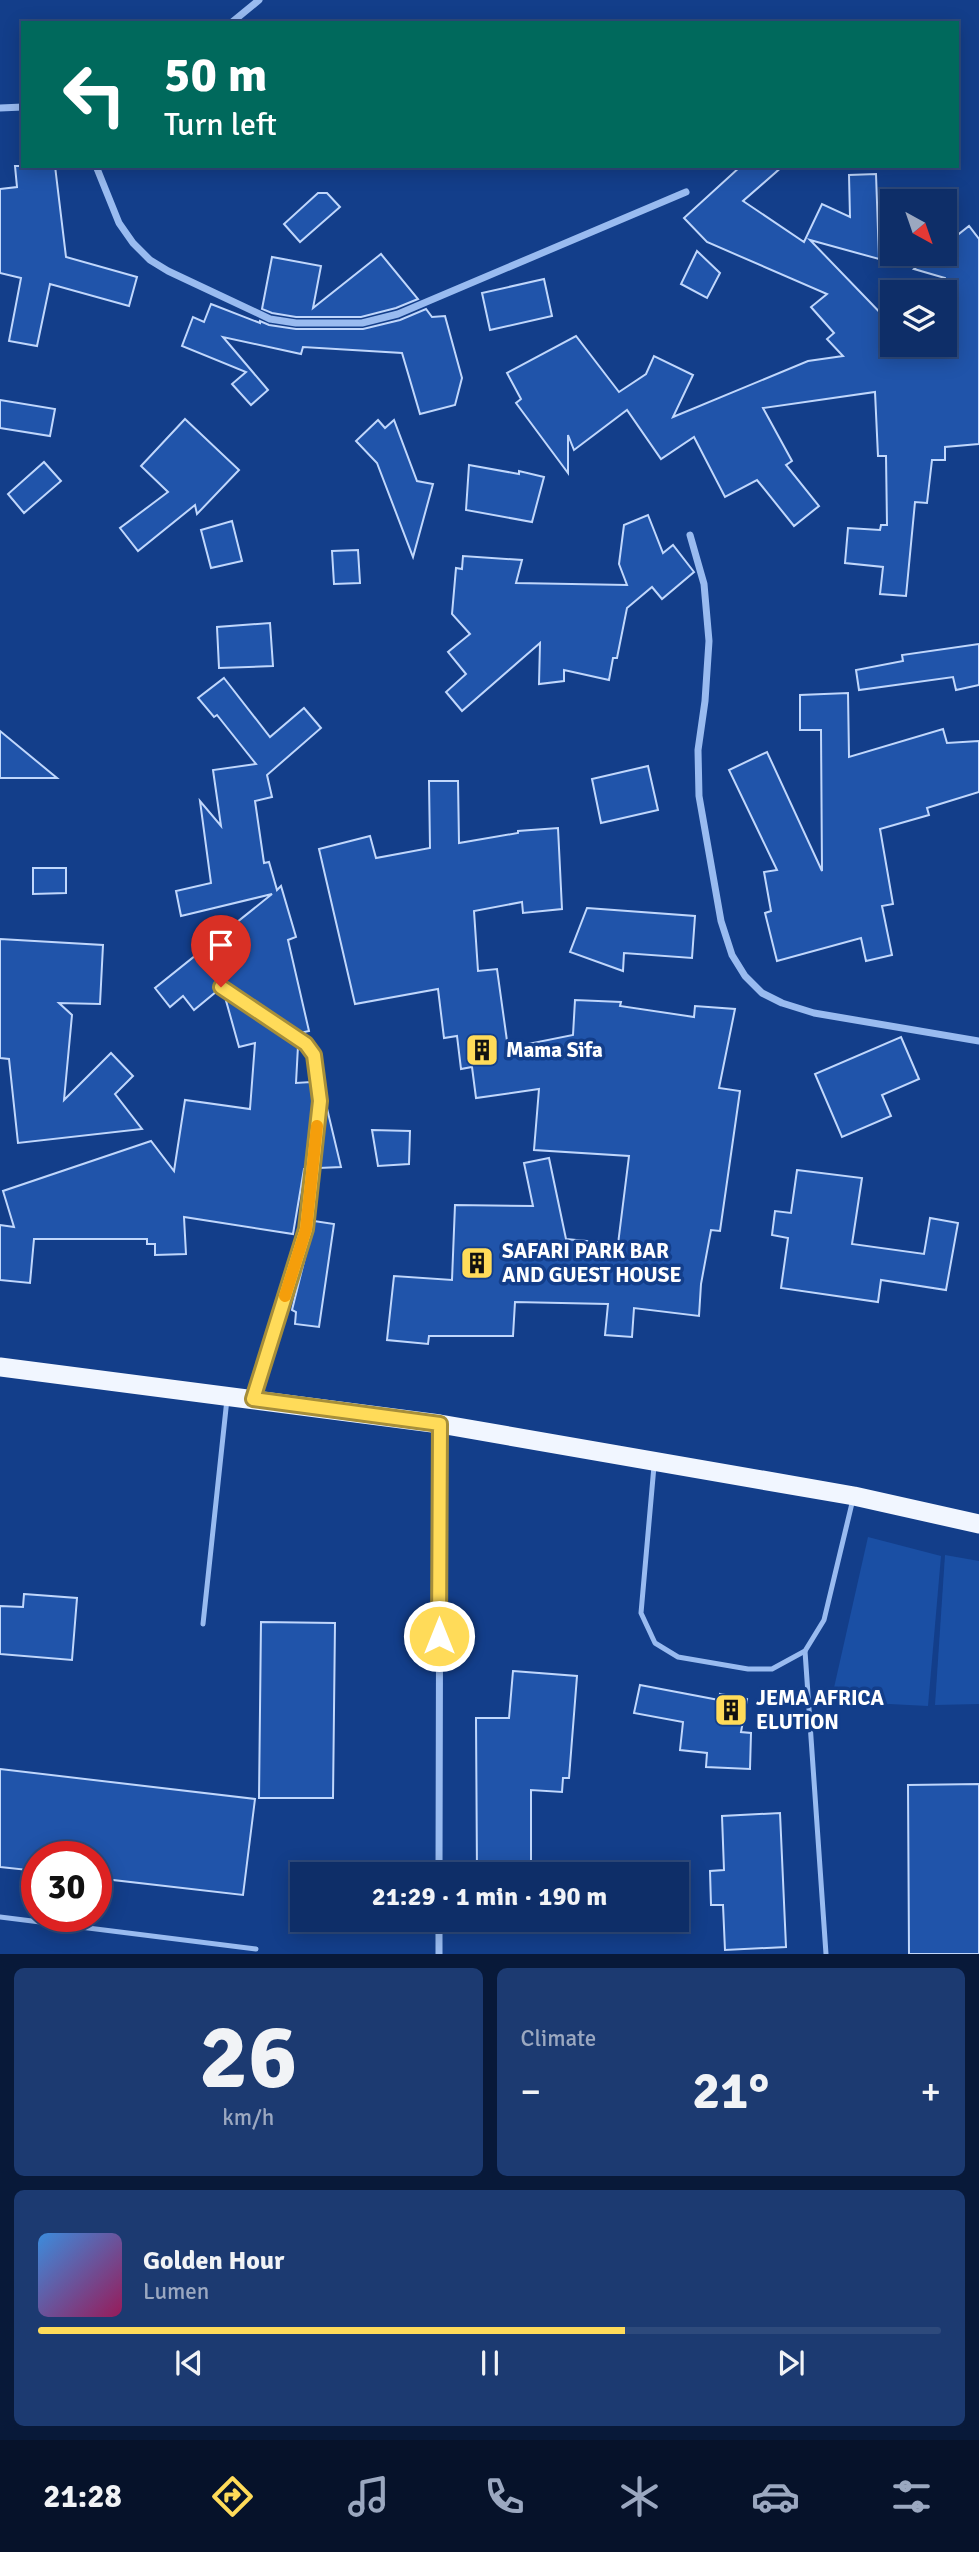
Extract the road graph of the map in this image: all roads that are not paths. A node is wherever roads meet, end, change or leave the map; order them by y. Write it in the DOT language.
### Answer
graph roads {
  1 [pos="258,0"];
  2 [pos="233,21"];
  3 [pos="21,107"];
  4 [pos="0,108"];
  5 [pos="97,168"];
  6 [pos="686,192"];
  7 [pos="690,535"];
  8 [pos="221,987"];
  9 [pos="979,1041"];
  10 [pos="0,1367"];
  11 [pos="227,1396"];
  12 [pos="253,1399"];
  13 [pos="440,1424"];
  14 [pos="654,1460"];
  15 [pos="854,1496"];
  16 [pos="979,1524"];
  17 [pos="203,1624"];
  18 [pos="805,1651"];
  19 [pos="439,1862"];
  20 [pos="0,1917"];
  21 [pos="439,1932"];
  22 [pos="256,1949"];
  23 [pos="439,1954"];
  24 [pos="826,1954"];
  1 -- 2 [label="street"];
  3 -- 4 [label="street"];
  5 -- 6 [label="street"];
  7 -- 9 [label="street"];
  8 -- 12 [label="street"];
  10 -- 11 [label="highway"];
  11 -- 12 [label="highway"];
  11 -- 17 [label="lane"];
  12 -- 13 [label="highway"];
  13 -- 14 [label="highway"];
  13 -- 19 [label="street"];
  14 -- 15 [label="highway"];
  14 -- 18 [label="lane"];
  15 -- 16 [label="highway"];
  15 -- 18 [label="lane"];
  18 -- 24 [label="lane"];
  20 -- 22 [label="lane"];
  21 -- 23 [label="street"];
}
